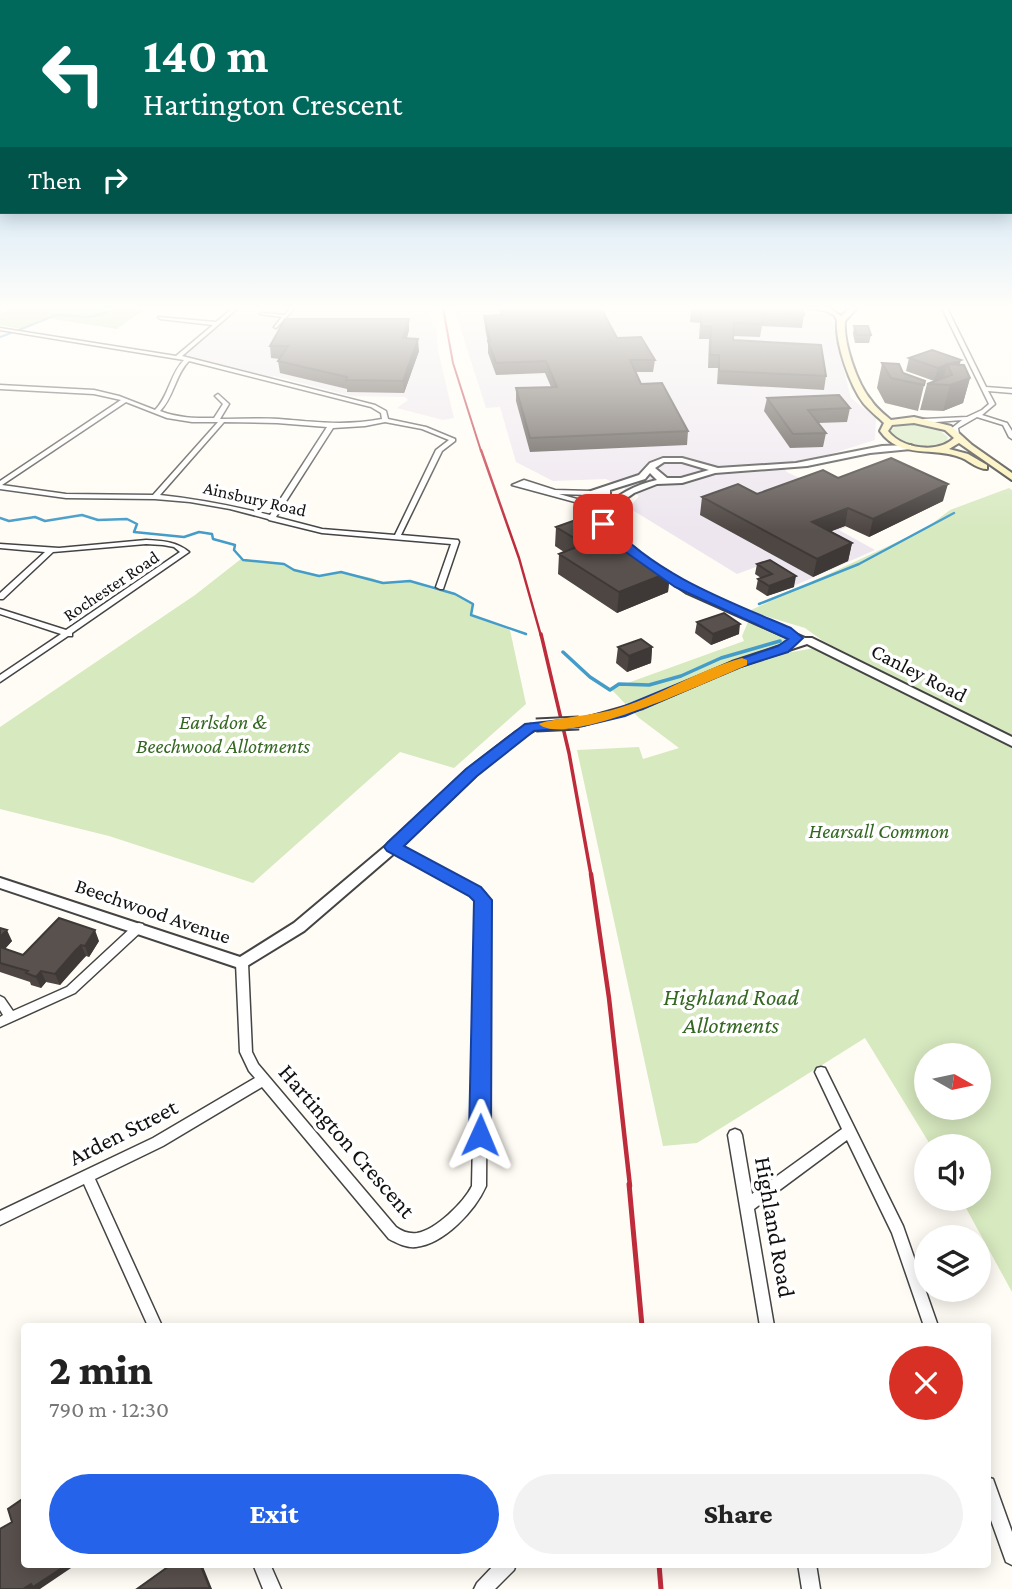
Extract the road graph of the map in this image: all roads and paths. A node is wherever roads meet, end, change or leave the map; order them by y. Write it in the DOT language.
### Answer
graph roads {
  1 [pos="173,382"];
  2 [pos="279,382"];
  3 [pos="855,382"];
  4 [pos="982,382"];
  5 [pos="0,387"];
  6 [pos="14,387"];
  7 [pos="985,389"];
  8 [pos="1012,391"];
  9 [pos="0,395"];
  10 [pos="218,396"];
  11 [pos="125,400"];
  12 [pos="874,408"];
  13 [pos="156,412"];
  14 [pos="1004,414"];
  15 [pos="975,416"];
  16 [pos="385,420"];
  17 [pos="919,420"];
  18 [pos="219,421"];
  19 [pos="1002,422"];
  20 [pos="889,424"];
  21 [pos="331,426"];
  22 [pos="957,436"];
  23 [pos="887,437"];
  24 [pos="1012,437"];
  25 [pos="876,447"];
  26 [pos="908,447"];
  27 [pos="933,449"];
  28 [pos="651,469"];
  29 [pos="700,470"];
  30 [pos="1012,477"];
  31 [pos="670,481"];
  32 [pos="1012,484"];
  33 [pos="0,485"];
  34 [pos="600,491"];
  35 [pos="590,493"];
  36 [pos="155,497"];
  37 [pos="589,504"];
  38 [pos="615,504"];
  39 [pos="271,519"];
  40 [pos="603,524"];
  41 [pos="397,537"];
  42 [pos="0,545"];
  43 [pos="51,550"];
  44 [pos="440,587"];
  45 [pos="2,594"];
  46 [pos="0,611"];
  47 [pos="69,634"];
  48 [pos="802,638"];
  49 [pos="0,679"];
  50 [pos="1012,742"];
  51 [pos="393,847"];
  52 [pos="0,883"];
  53 [pos="139,928"];
  54 [pos="242,963"];
  55 [pos="0,1001"];
  56 [pos="6,1019"];
  57 [pos="821,1072"];
  58 [pos="263,1080"];
  59 [pos="850,1131"];
  60 [pos="735,1135"];
  61 [pos="87,1177"];
  62 [pos="747,1206"];
  63 [pos="0,1218"];
  64 [pos="151,1323"];
  65 [pos="766,1323"];
  66 [pos="930,1323"];
  67 [pos="991,1496"];
  68 [pos="1012,1556"];
  69 [pos="263,1568"];
  70 [pos="504,1568"];
  71 [pos="808,1568"];
  72 [pos="272,1589"];
  73 [pos="483,1589"];
  74 [pos="811,1589"];
  1 -- 13 [label="street"];
  2 -- 16 [label="street"];
  3 -- 12 [label="main road"];
  4 -- 7 [label="street"];
  5 -- 6 [label="street"];
  6 -- 9 [label="street"];
  6 -- 11 [label="street"];
  7 -- 8 [label="street"];
  7 -- 15 [label="street"];
  10 -- 18 [label="street"];
  11 -- 13 [label="street"];
  11 -- 33 [label="street"];
  12 -- 17 [label="main road"];
  12 -- 20 [label="main road"];
  13 -- 18 [label="street"];
  14 -- 19 [label="street"];
  15 -- 17 [label="street"];
  15 -- 19 [label="street"];
  15 -- 22 [label="street"];
  16 -- 21 [label="street"];
  16 -- 41 [label="street"];
  17 -- 20 [label="main road"];
  17 -- 22 [label="main road"];
  18 -- 21 [label="street"];
  18 -- 36 [label="street"];
  19 -- 24 [label="street"];
  20 -- 23 [label="main road"];
  21 -- 39 [label="street"];
  22 -- 27 [label="main road"];
  22 -- 30 [label="main road"];
  23 -- 25 [label="street"];
  23 -- 26 [label="main road"];
  25 -- 26 [label="street"];
  25 -- 29 [label="street"];
  26 -- 27 [label="main road"];
  27 -- 32 [label="main road"];
  28 -- 29 [label="street"];
  28 -- 31 [label="street"];
  28 -- 34 [label="street"];
  29 -- 31 [label="street"];
  31 -- 38 [label="street"];
  33 -- 36 [label="street, Ainsbury Road"];
  34 -- 35 [label="street"];
  34 -- 38 [label="street"];
  35 -- 37 [label="street"];
  35 -- 37 [label="street"];
  36 -- 39 [label="street, Ainsbury Road"];
  37 -- 38 [label="street"];
  37 -- 40 [label="street, Canley Road"];
  38 -- 40 [label="street"];
  39 -- 41 [label="street, Ainsbury Road"];
  40 -- 48 [label="street, Canley Road"];
  41 -- 44 [label="street, Ainsbury Road"];
  42 -- 43 [label="street, Rochester Road"];
  43 -- 45 [label="street"];
  43 -- 47 [label="street, Rochester Road"];
  46 -- 47 [label="street"];
  47 -- 49 [label="street, Rochester Road"];
  48 -- 50 [label="street, Canley Road"];
  48 -- 51 [label="street, Beechwood Avenue, bridge"];
  51 -- 54 [label="street, Beechwood Avenue"];
  51 -- 58 [label="street, Hartington Crescent"];
  52 -- 53 [label="street, Beechwood Avenue"];
  53 -- 54 [label="street, Beechwood Avenue"];
  53 -- 56 [label="street"];
  54 -- 58 [label="street, Hartington Crescent"];
  55 -- 56 [label="street"];
  57 -- 59 [label="street"];
  58 -- 61 [label="street, Arden Street"];
  59 -- 62 [label="street"];
  59 -- 66 [label="street"];
  60 -- 62 [label="street, Highland Road"];
  61 -- 63 [label="street, Arden Street"];
  61 -- 64 [label="street"];
  62 -- 65 [label="street, Highland Road"];
  67 -- 68 [label="street"];
  69 -- 72 [label="street"];
  70 -- 73 [label="street"];
  71 -- 74 [label="street"];
}
